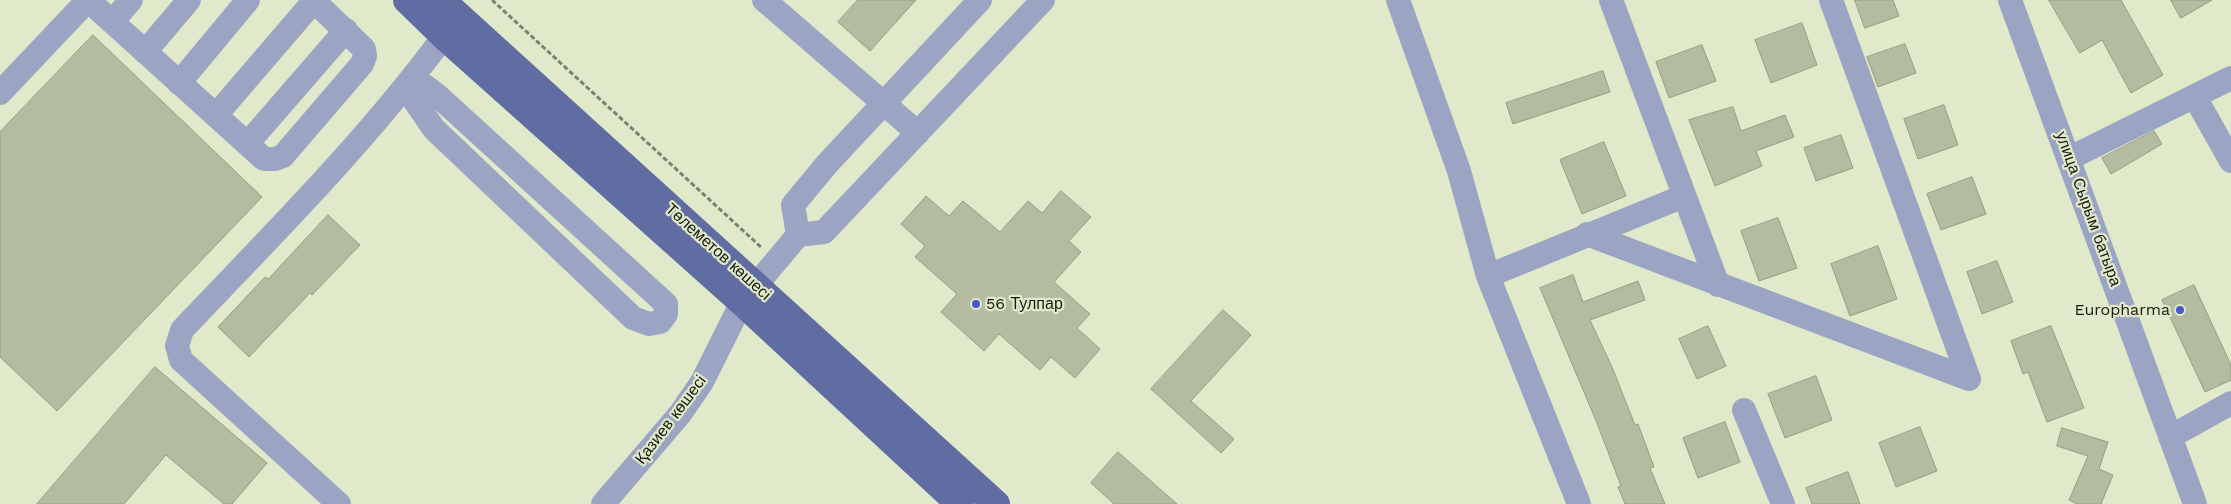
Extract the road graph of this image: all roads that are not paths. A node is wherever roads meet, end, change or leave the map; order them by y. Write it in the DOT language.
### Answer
graph roads {
  1 [pos="88,0"];
  2 [pos="131,0"];
  3 [pos="189,0"];
  4 [pos="248,0"];
  5 [pos="407,0"];
  6 [pos="441,0"];
  7 [pos="764,0"];
  8 [pos="980,0"];
  9 [pos="1043,0"];
  10 [pos="1398,0"];
  11 [pos="1611,0"];
  12 [pos="1831,0"];
  13 [pos="2010,0"];
  14 [pos="323,3"];
  15 [pos="112,22"];
  16 [pos="346,30"];
  17 [pos="444,36"];
  18 [pos="145,52"];
  19 [pos="2231,78"];
  20 [pos="411,81"];
  21 [pos="179,83"];
  22 [pos="0,93"];
  23 [pos="2195,97"];
  24 [pos="884,103"];
  25 [pos="216,115"];
  26 [pos="918,133"];
  27 [pos="247,144"];
  28 [pos="2070,158"];
  29 [pos="2231,161"];
  30 [pos="1684,196"];
  31 [pos="1587,234"];
  32 [pos="798,235"];
  33 [pos="1488,276"];
  34 [pos="1718,285"];
  35 [pos="748,294"];
  36 [pos="2231,404"];
  37 [pos="1744,410"];
  38 [pos="2170,437"];
  39 [pos="339,504"];
  40 [pos="603,504"];
  41 [pos="960,504"];
  42 [pos="996,504"];
  43 [pos="1579,504"];
  44 [pos="1783,504"];
  45 [pos="2195,504"];
  1 -- 15 [label="street"];
  1 -- 22 [label="street"];
  2 -- 15 [label="street"];
  3 -- 18 [label="street"];
  4 -- 21 [label="street"];
  5 -- 17 [label="main road, Төлеметов көшесі"];
  6 -- 35 [label="main road, Төлеметов көшесі"];
  7 -- 24 [label="street"];
  8 -- 24 [label="street"];
  9 -- 26 [label="street"];
  10 -- 33 [label="street"];
  11 -- 30 [label="street"];
  12 -- 34 [label="street"];
  13 -- 28 [label="street, улица Сырым батыра"];
  14 -- 16 [label="street"];
  14 -- 25 [label="street"];
  15 -- 18 [label="street"];
  16 -- 27 [label="street"];
  16 -- 27 [label="street"];
  17 -- 20 [label="street"];
  17 -- 35 [label="main road, Төлеметов көшесі"];
  18 -- 21 [label="street"];
  19 -- 23 [label="street"];
  20 -- 20 [label="street"];
  20 -- 39 [label="street"];
  21 -- 25 [label="street"];
  23 -- 28 [label="street"];
  23 -- 29 [label="street"];
  24 -- 26 [label="street"];
  24 -- 32 [label="street"];
  25 -- 27 [label="street"];
  26 -- 32 [label="street"];
  28 -- 38 [label="street, улица Сырым батыра"];
  30 -- 31 [label="street"];
  30 -- 34 [label="street"];
  31 -- 33 [label="street"];
  31 -- 34 [label="street"];
  32 -- 35 [label="street, Қазиев көшесі"];
  33 -- 43 [label="street"];
  35 -- 40 [label="street, Қазиев көшесі"];
  35 -- 41 [label="main road, Төлеметов көшесі"];
  35 -- 42 [label="main road, Төлеметов көшесі"];
  36 -- 38 [label="street"];
  37 -- 44 [label="street"];
  38 -- 45 [label="street, улица Сырым батыра"];
}
